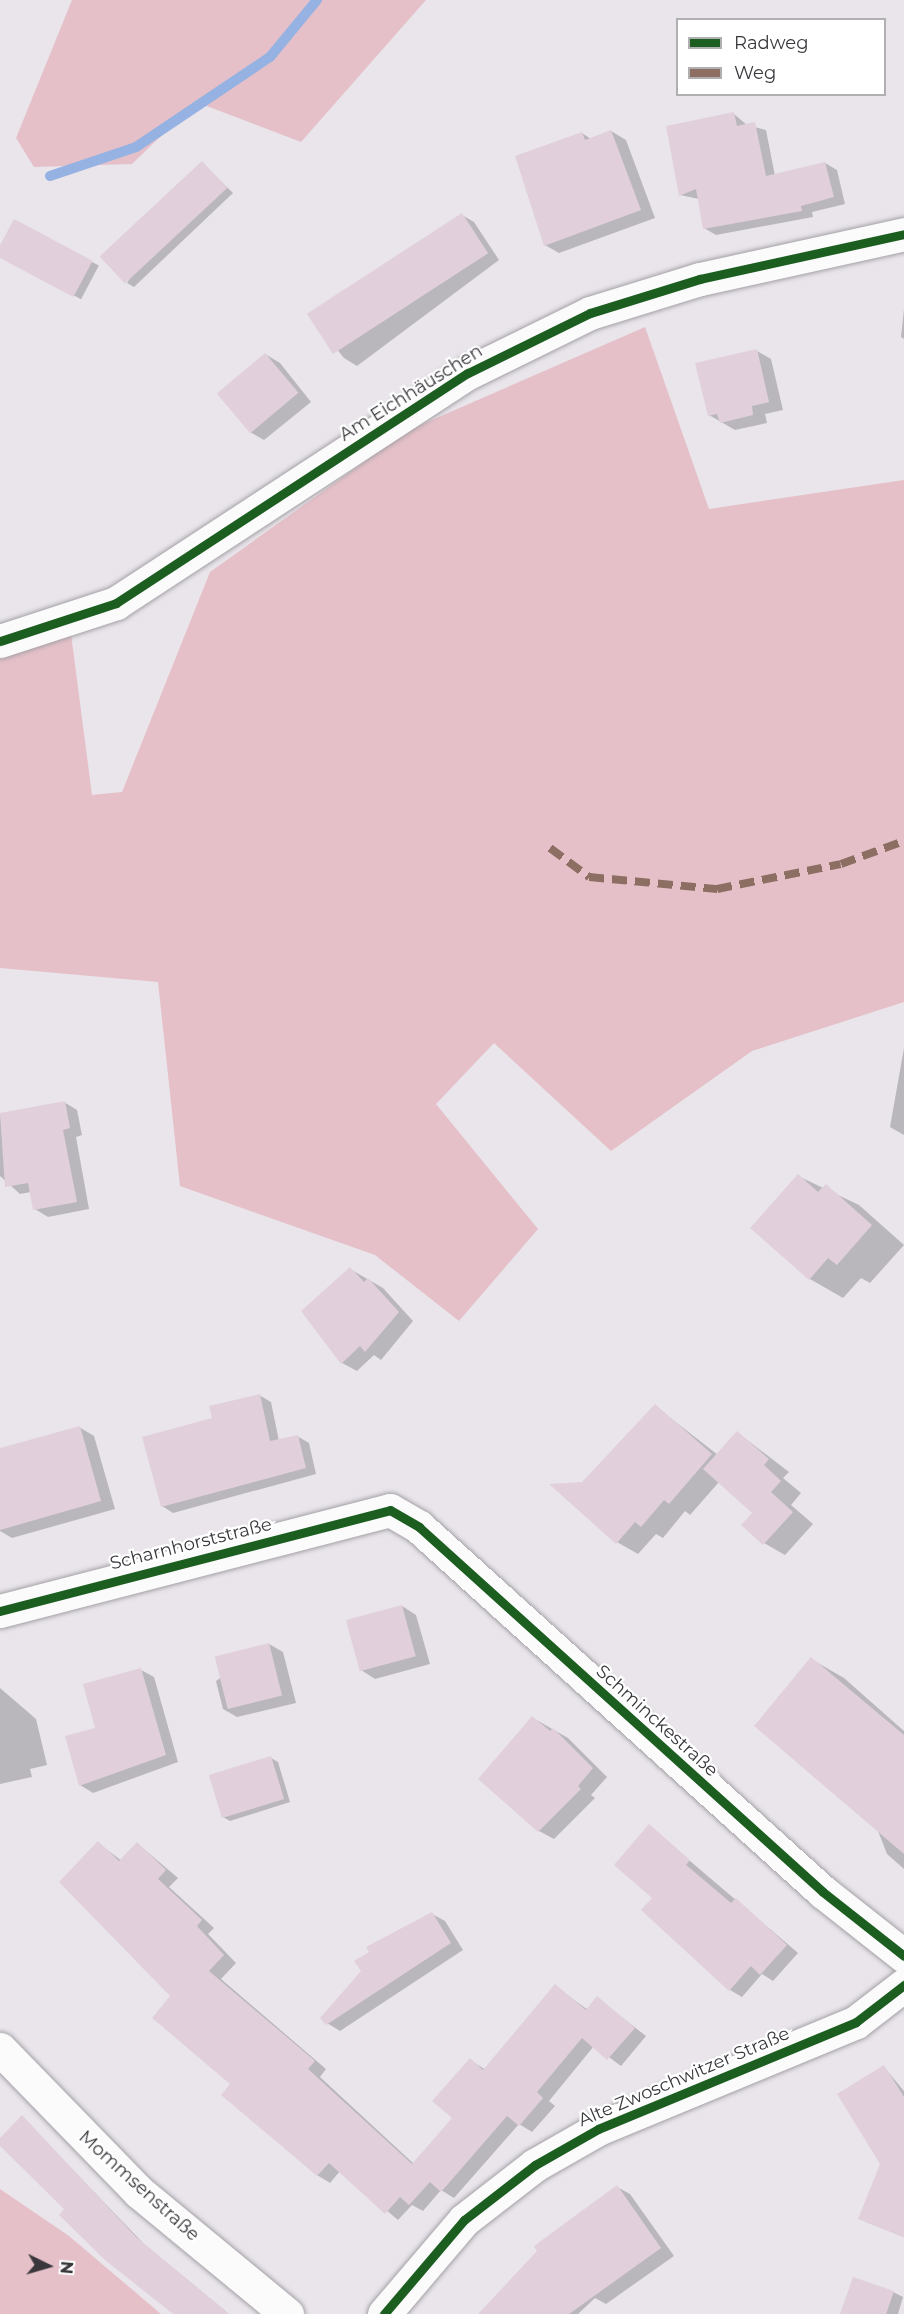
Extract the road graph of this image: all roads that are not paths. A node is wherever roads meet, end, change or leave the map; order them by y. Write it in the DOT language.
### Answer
graph roads {
  1 [pos="904,234"];
  2 [pos="0,642"];
  3 [pos="390,1510"];
  4 [pos="0,1611"];
  5 [pos="904,1956"];
  6 [pos="904,1985"];
  7 [pos="0,2049"];
  8 [pos="287,2314"];
  9 [pos="384,2314"];
  1 -- 2 [label="street, Am Eichhäuschen"];
  3 -- 4 [label="street, Scharnhorststraße"];
  3 -- 5 [label="street, Schminckestraße"];
  6 -- 9 [label="street, Alte Zwoschwitzer Straße"];
  7 -- 8 [label="street, Mommsenstraße"];
}
